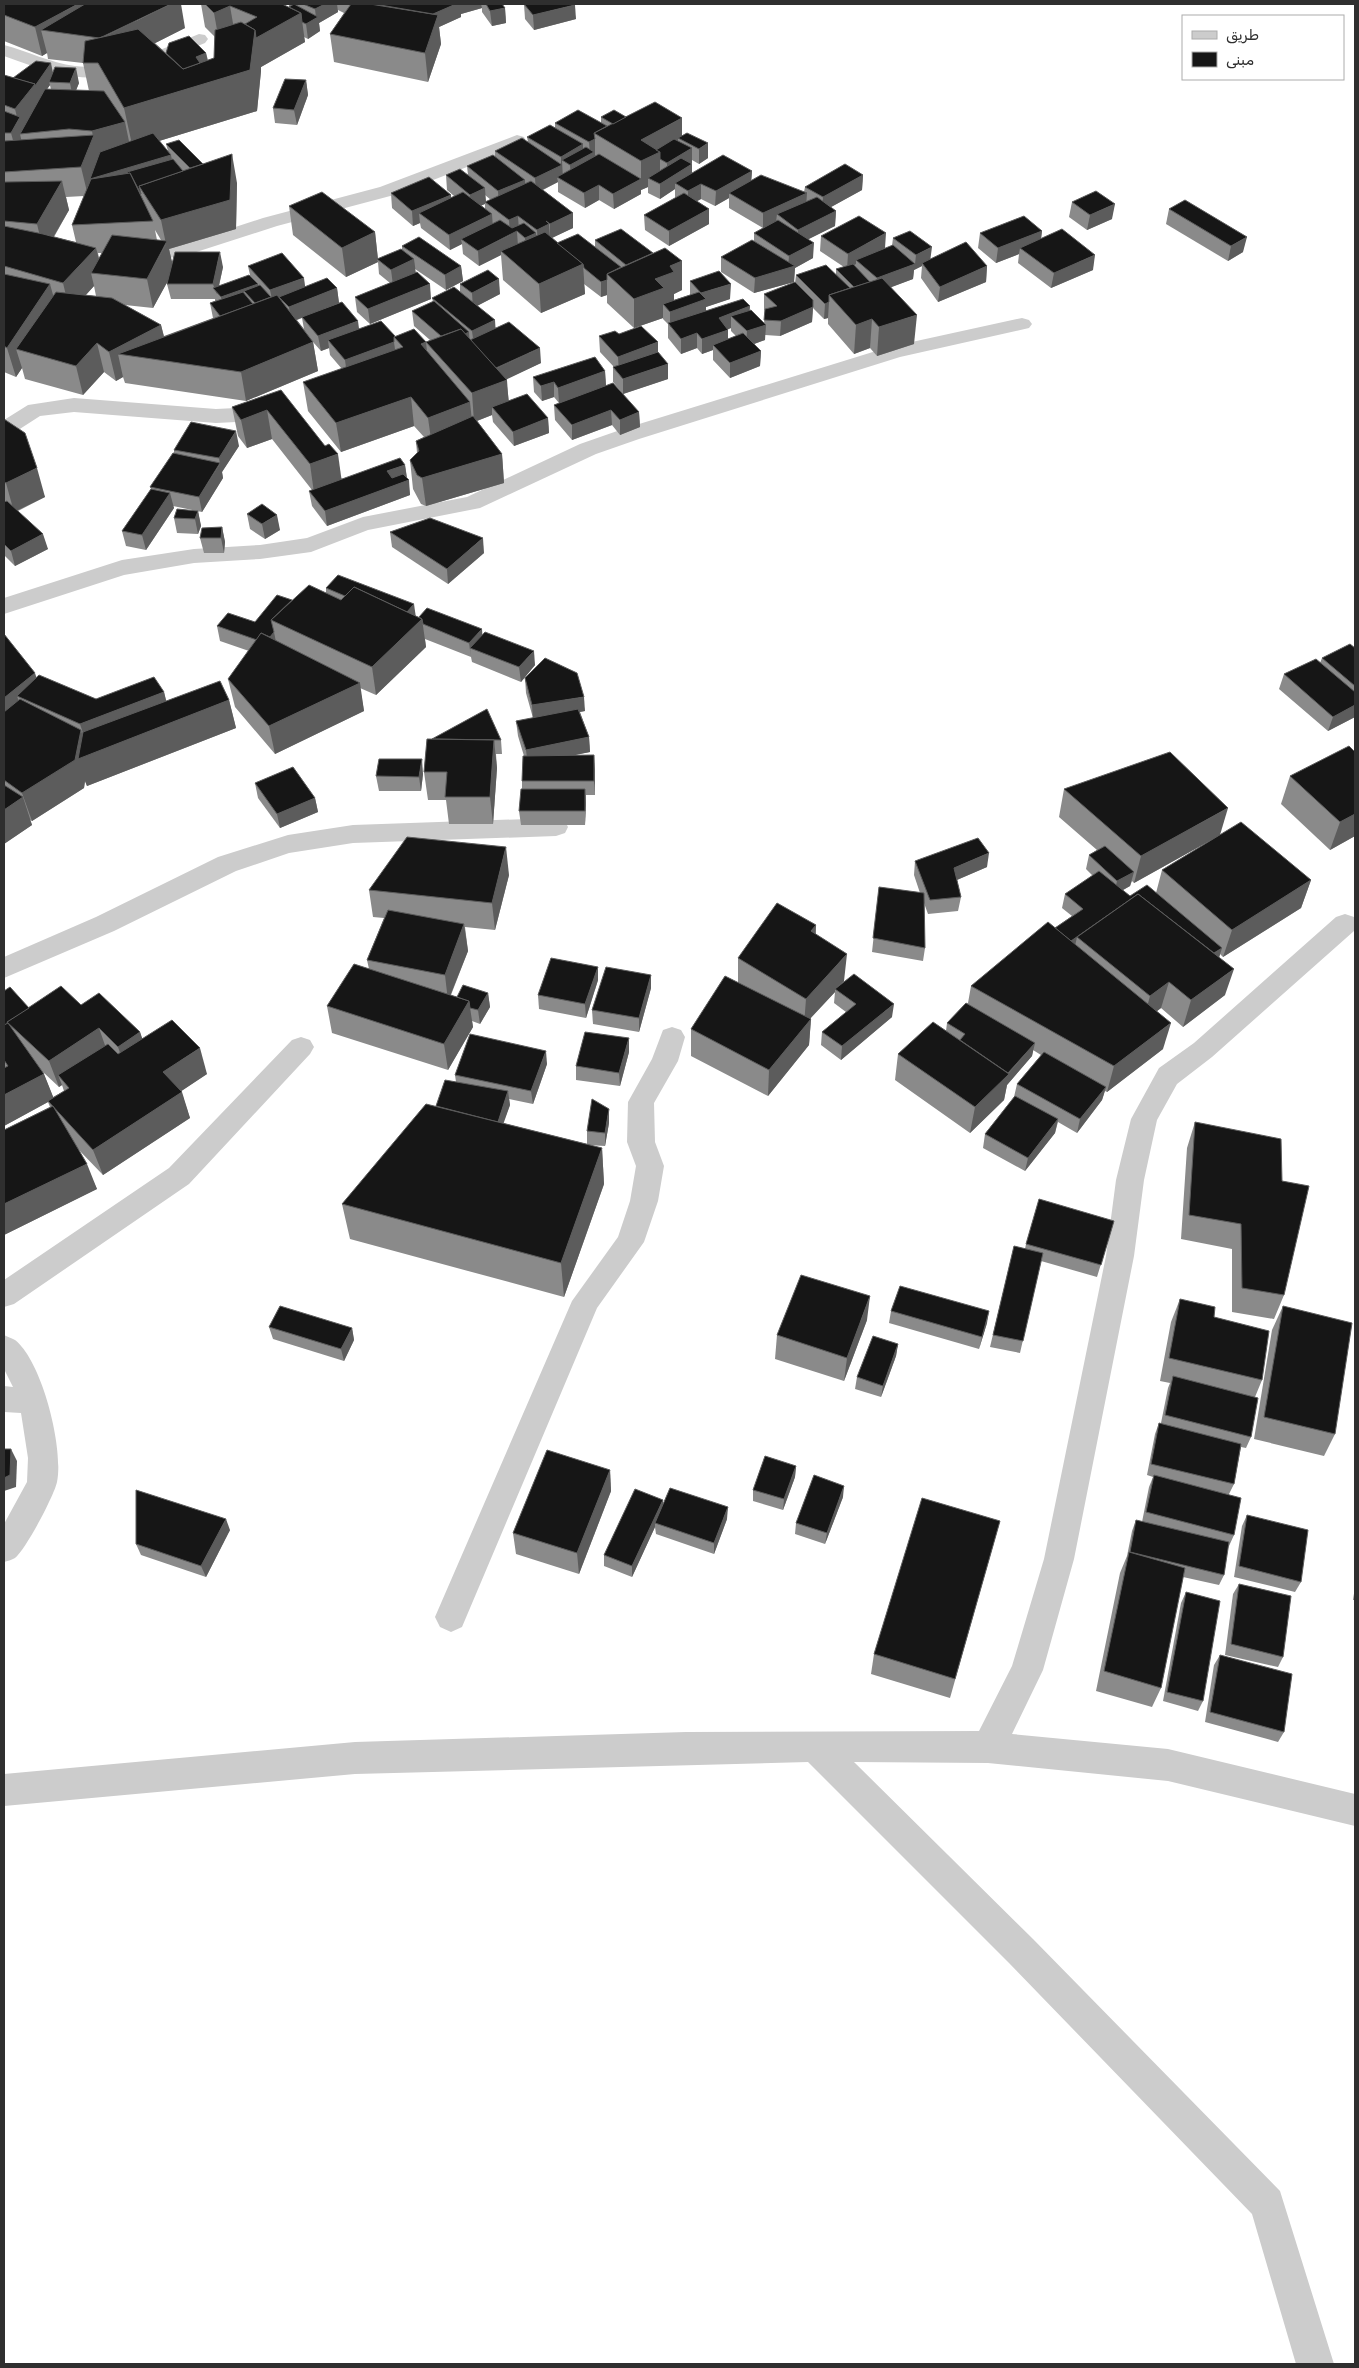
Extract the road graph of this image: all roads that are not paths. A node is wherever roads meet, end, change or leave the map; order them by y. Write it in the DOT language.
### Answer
graph roads {
  1 [pos="199,39"];
  2 [pos="4,50"];
  3 [pos="518,141"];
  4 [pos="111,259"];
  5 [pos="1022,324"];
  6 [pos="284,402"];
  7 [pos="4,430"];
  8 [pos="4,606"];
  9 [pos="556,827"];
  10 [pos="1345,924"];
  11 [pos="4,968"];
  12 [pos="672,1037"];
  13 [pos="300,1047"];
  14 [pos="4,1296"];
  15 [pos="4,1348"];
  16 [pos="4,1399"];
  17 [pos="33,1401"];
  18 [pos="4,1548"];
  19 [pos="451,1617"];
  20 [pos="815,1746"];
  21 [pos="988,1747"];
  22 [pos="4,1790"];
  23 [pos="1355,1810"];
  24 [pos="1315,2364"];
  1 -- 2 [label="street"];
  3 -- 4 [label="street"];
  5 -- 8 [label="street"];
  6 -- 7 [label="street"];
  9 -- 11 [label="street"];
  10 -- 21 [label="street"];
  12 -- 19 [label="street"];
  13 -- 14 [label="street"];
  15 -- 17 [label="street"];
  16 -- 17 [label="street"];
  17 -- 18 [label="street"];
  20 -- 21 [label="street"];
  20 -- 22 [label="street"];
  20 -- 24 [label="street"];
  21 -- 23 [label="street"];
}
